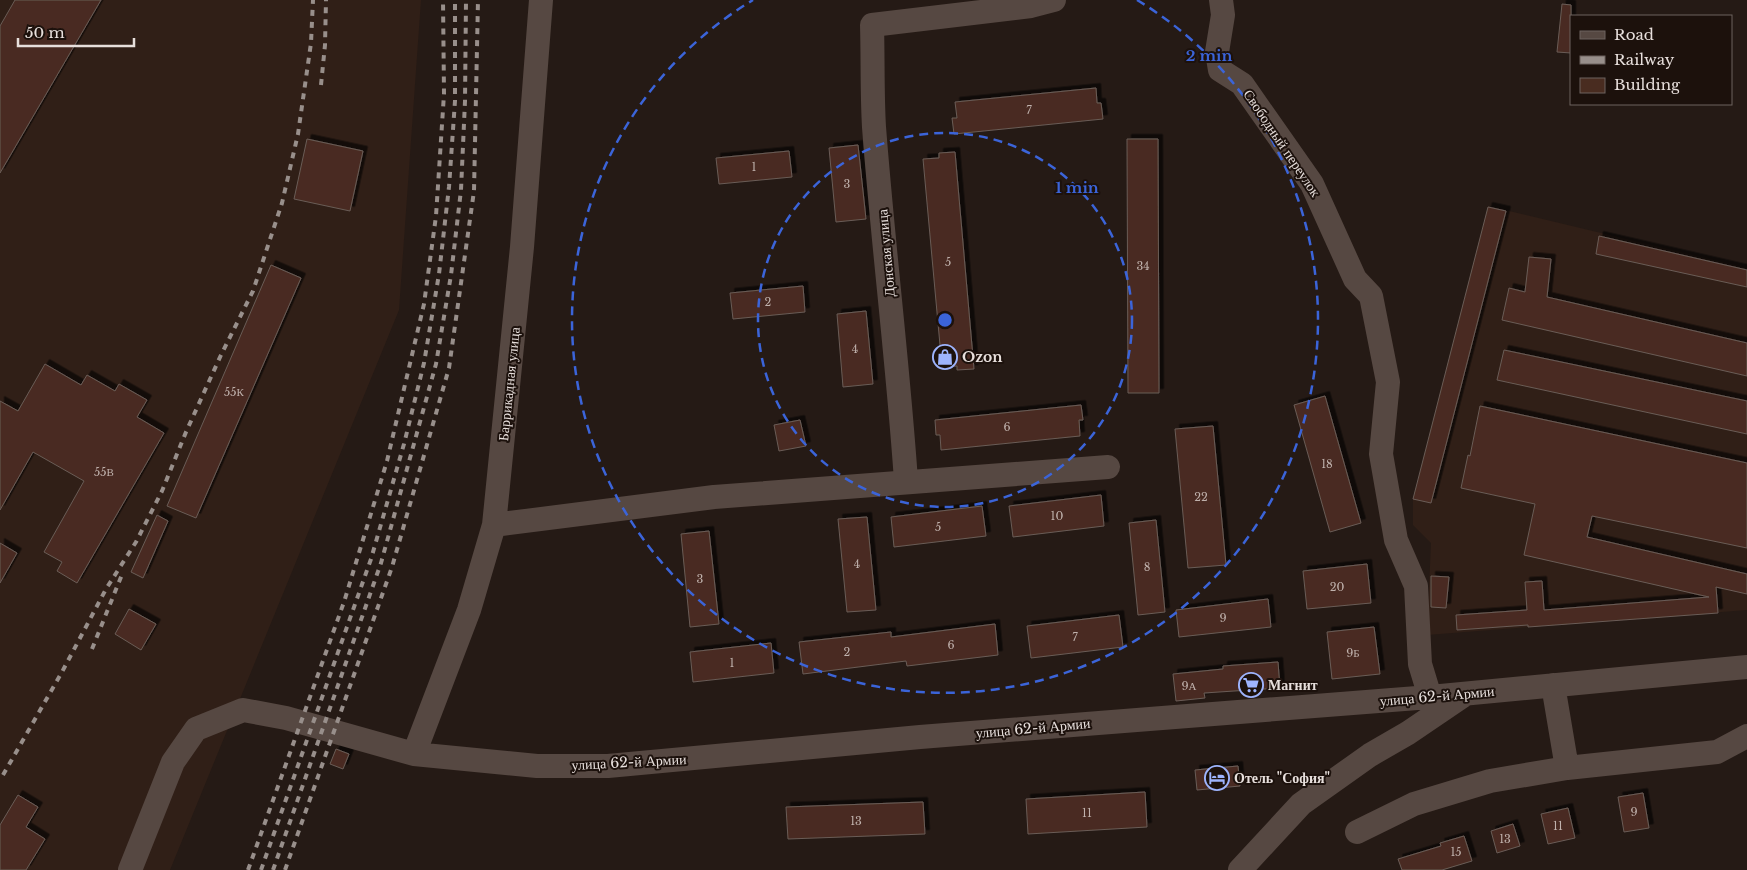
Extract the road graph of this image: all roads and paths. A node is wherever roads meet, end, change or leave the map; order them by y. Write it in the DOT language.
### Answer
graph roads {
  1 [pos="541,0"];
  2 [pos="1221,0"];
  3 [pos="1039,2"];
  4 [pos="1108,467"];
  5 [pos="906,482"];
  6 [pos="494,525"];
  7 [pos="1747,667"];
  8 [pos="1553,685"];
  9 [pos="1467,693"];
  10 [pos="1430,697"];
  11 [pos="1747,736"];
  12 [pos="414,754"];
  13 [pos="1566,768"];
  14 [pos="1357,832"];
  15 [pos="130,870"];
  16 [pos="1240,870"];
  1 -- 6 [label="street, Баррикадная улица"];
  2 -- 10 [label="street, Свободный переулок"];
  3 -- 5 [label="street, Донская улица"];
  4 -- 5 [label="street"];
  5 -- 6 [label="street"];
  6 -- 12 [label="street, Баррикадная улица"];
  7 -- 8 [label="street, улица 62-й Армии"];
  8 -- 9 [label="street, улица 62-й Армии"];
  8 -- 13 [label="street"];
  9 -- 10 [label="street, улица 62-й Армии"];
  9 -- 16 [label="street"];
  10 -- 12 [label="street, улица 62-й Армии"];
  11 -- 13 [label="street"];
  12 -- 15 [label="street, улица 62-й Армии"];
  13 -- 14 [label="street"];
}
